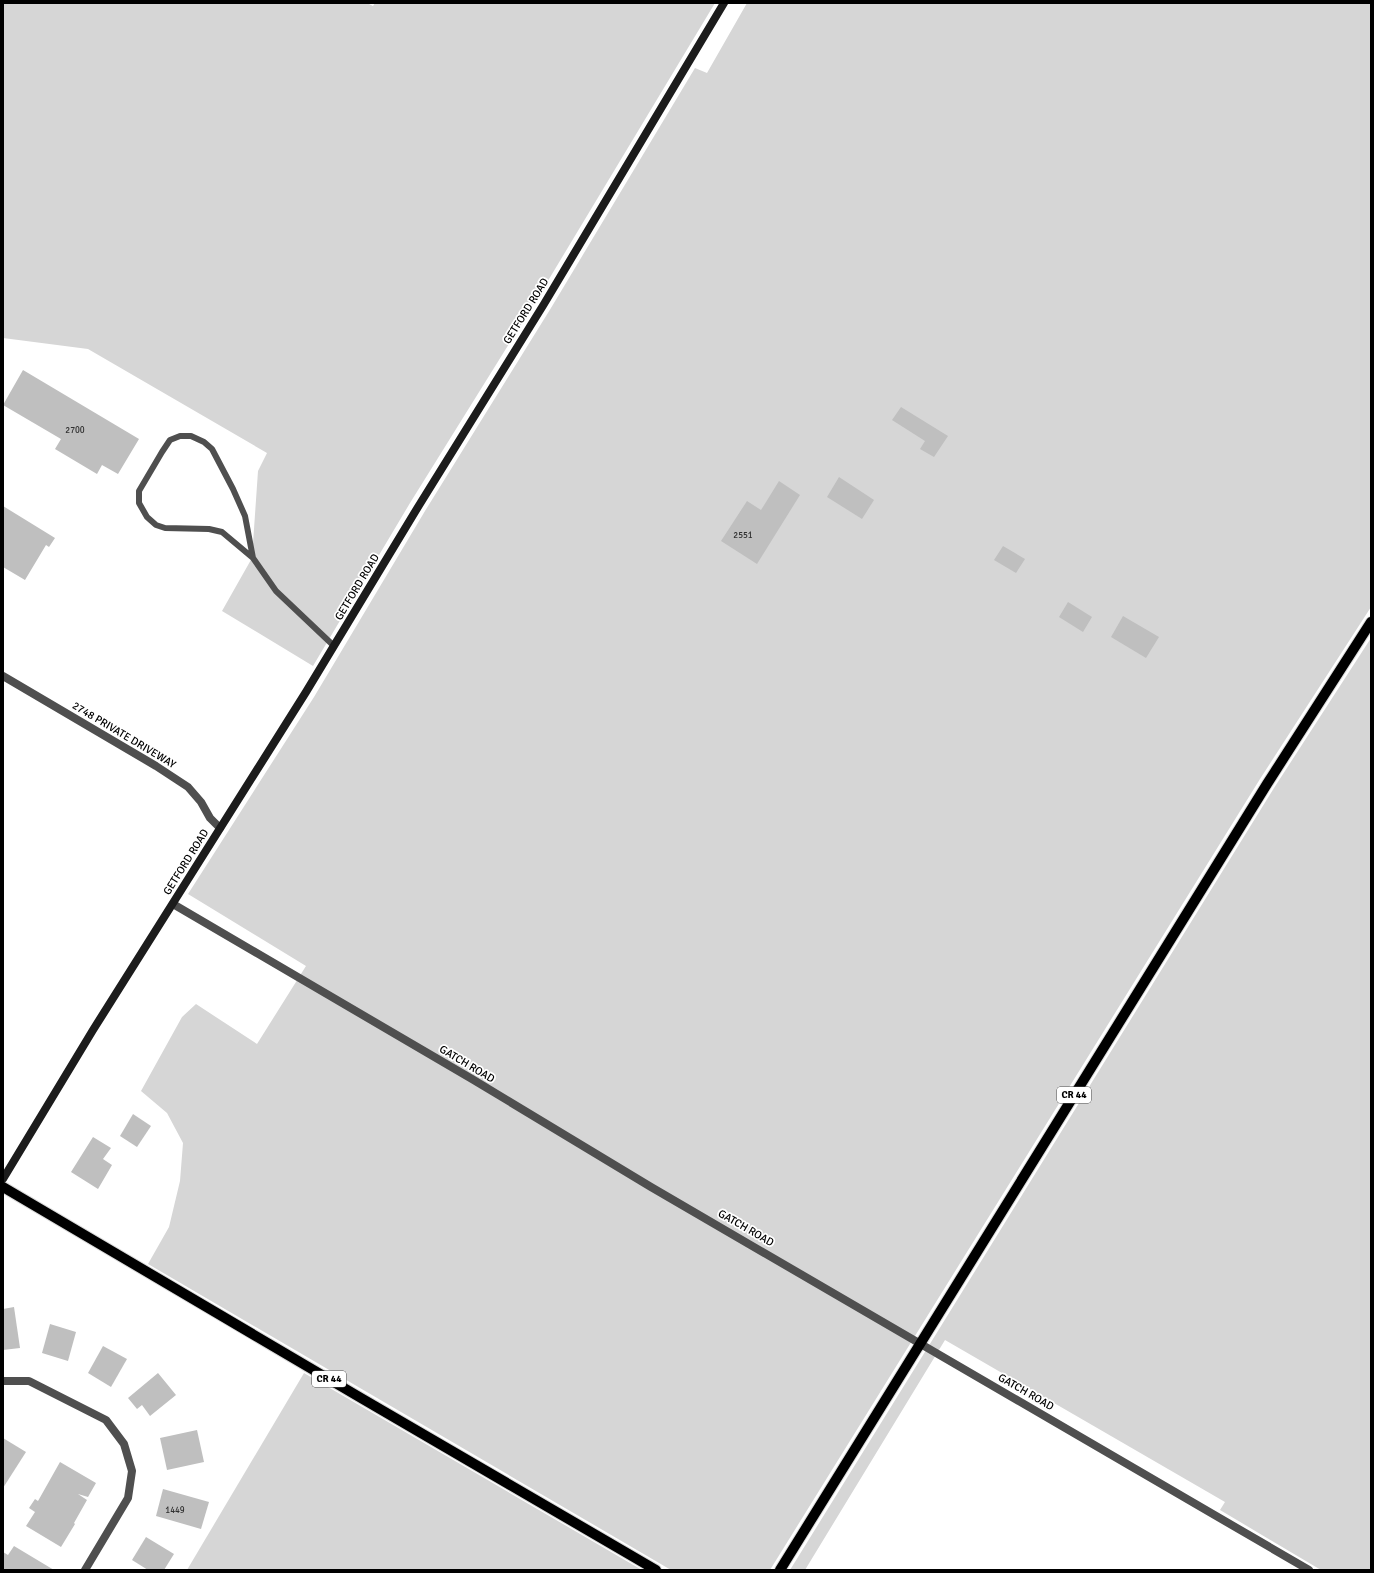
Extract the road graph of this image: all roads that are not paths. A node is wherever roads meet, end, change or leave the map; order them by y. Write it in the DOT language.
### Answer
graph roads {
  1 [pos="724,3"];
  2 [pos="253,558"];
  3 [pos="1371,622"];
  4 [pos="334,646"];
  5 [pos="3,676"];
  6 [pos="220,828"];
  7 [pos="172,904"];
  8 [pos="3,1179"];
  9 [pos="3,1187"];
  10 [pos="920,1343"];
  11 [pos="3,1381"];
  12 [pos="85,1570"];
  13 [pos="656,1570"];
  14 [pos="780,1570"];
  15 [pos="1309,1570"];
  1 -- 4 [label="street, GETFORD ROAD"];
  2 -- 2 [label="lane"];
  2 -- 4 [label="lane"];
  3 -- 10 [label="main road, CR 44"];
  4 -- 6 [label="street, GETFORD ROAD"];
  5 -- 6 [label="street, 2748 PRIVATE DRIVEWAY"];
  6 -- 7 [label="street, GETFORD ROAD"];
  7 -- 8 [label="street, GETFORD ROAD"];
  7 -- 10 [label="street, GATCH ROAD"];
  9 -- 13 [label="main road, CR 44"];
  10 -- 14 [label="main road, CR 44"];
  10 -- 15 [label="street, GATCH ROAD"];
  11 -- 12 [label="street"];
}
